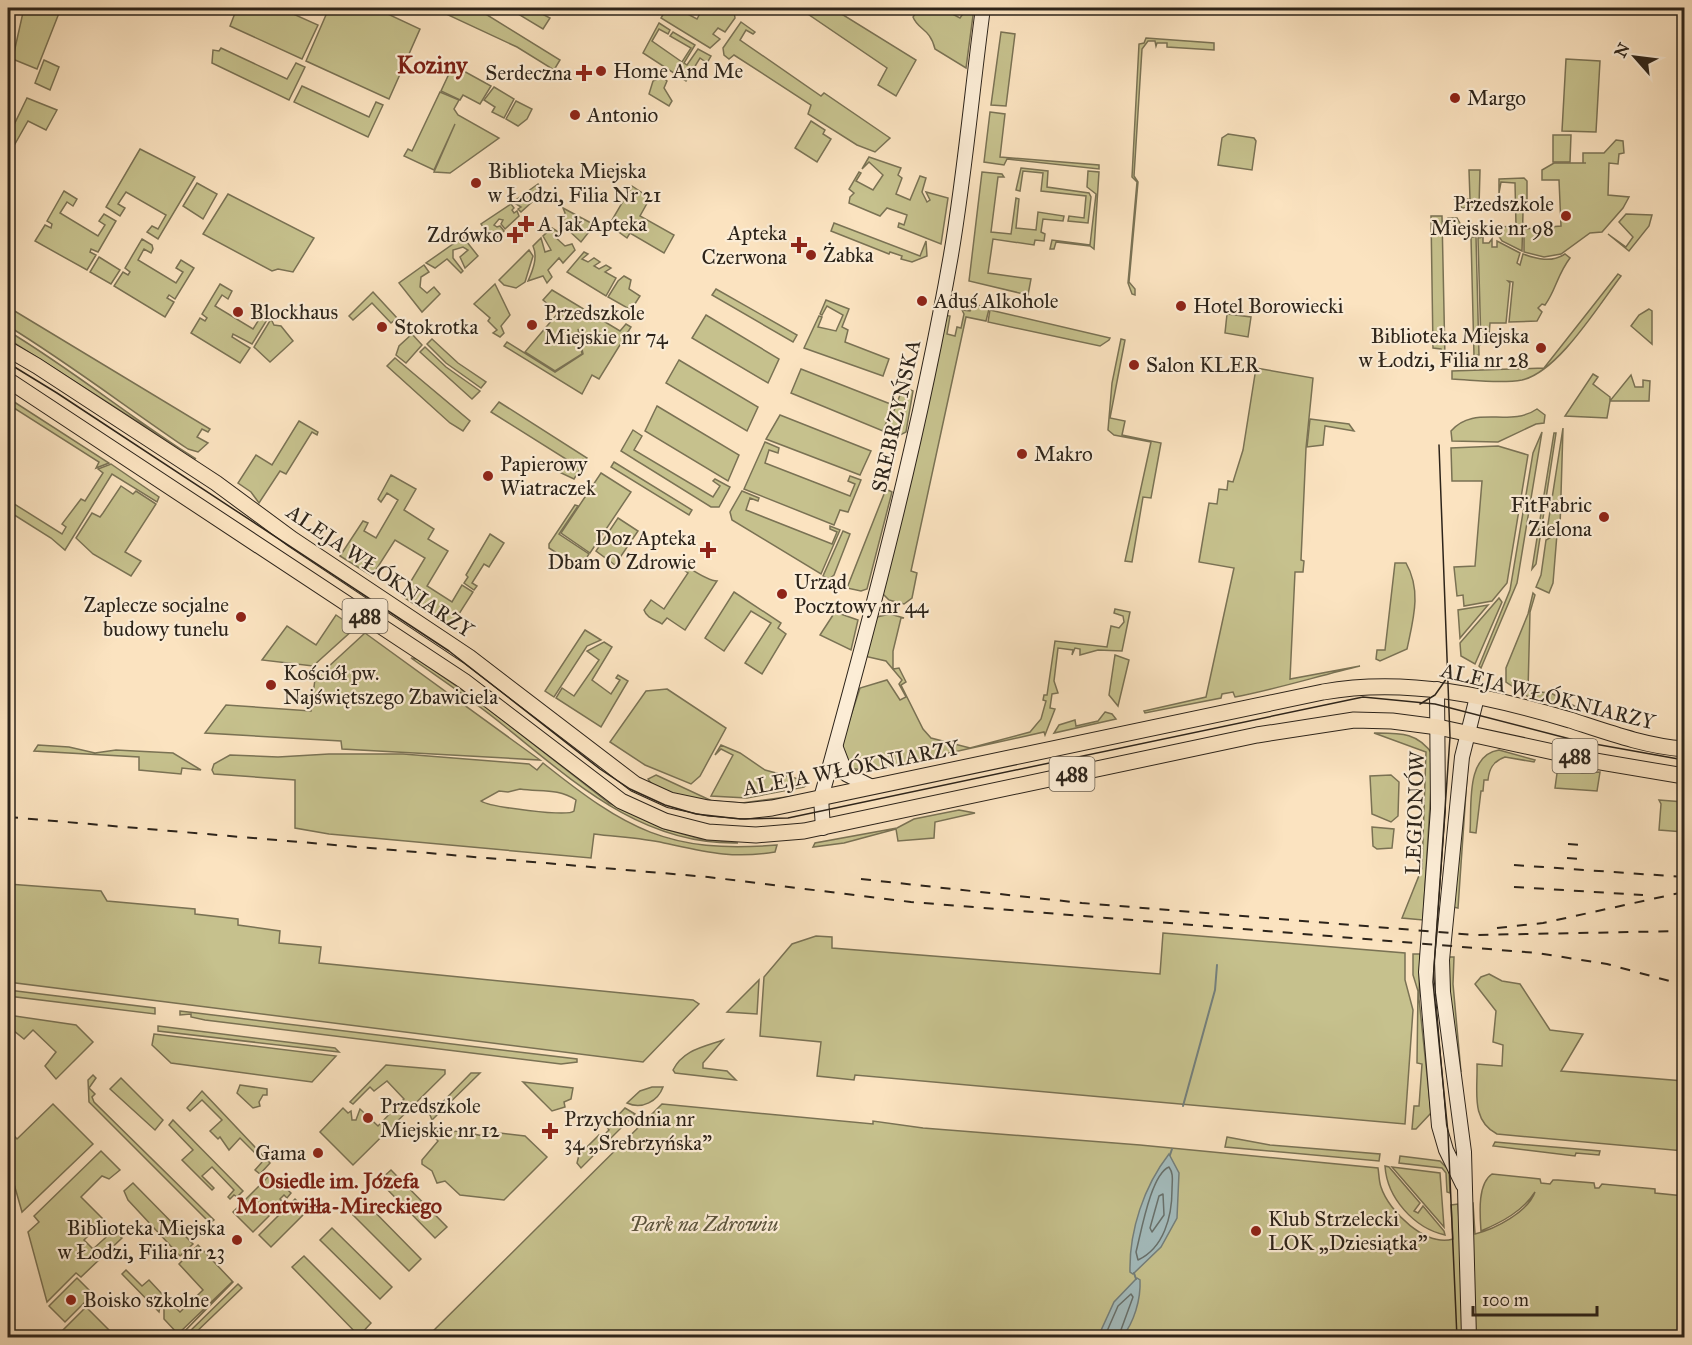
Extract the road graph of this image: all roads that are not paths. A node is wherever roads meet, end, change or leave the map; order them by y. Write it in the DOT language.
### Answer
graph roads {
  1 [pos="983,8"];
  2 [pos="8,349"];
  3 [pos="8,380"];
  4 [pos="1437,689"];
  5 [pos="1477,697"];
  6 [pos="1438,726"];
  7 [pos="1467,732"];
  8 [pos="836,746"];
  9 [pos="1684,749"];
  10 [pos="1684,776"];
  11 [pos="872,787"];
  12 [pos="821,798"];
  13 [pos="823,828"];
  14 [pos="1465,1194"];
  15 [pos="1469,1338"];
  1 -- 8 [label="main road, SREBRZYŃSKA"];
  2 -- 12 [label="main road, ALEJA WŁÓKNIARZY / 488"];
  3 -- 13 [label="main road, 488"];
  4 -- 5 [label="main road, ALEJA WŁÓKNIARZY / 488"];
  4 -- 6 [label="main road, LEGIONÓW"];
  4 -- 11 [label="main road, ALEJA WŁÓKNIARZY / 488"];
  5 -- 7 [label="main road, LEGIONÓW"];
  5 -- 9 [label="main road, ALEJA WŁÓKNIARZY / 488"];
  6 -- 7 [label="main road, 488"];
  6 -- 13 [label="main road, 488"];
  6 -- 14 [label="main road, LEGIONÓW"];
  7 -- 10 [label="main road, 488"];
  7 -- 14 [label="main road, LEGIONÓW"];
  8 -- 11 [label="main road"];
  8 -- 12 [label="main road, SREBRZYŃSKA"];
  11 -- 12 [label="main road, ALEJA WŁÓKNIARZY / 488"];
  12 -- 13 [label="main road, SREBRZYŃSKA"];
  14 -- 15 [label="main road, LEGIONÓW"];
}
